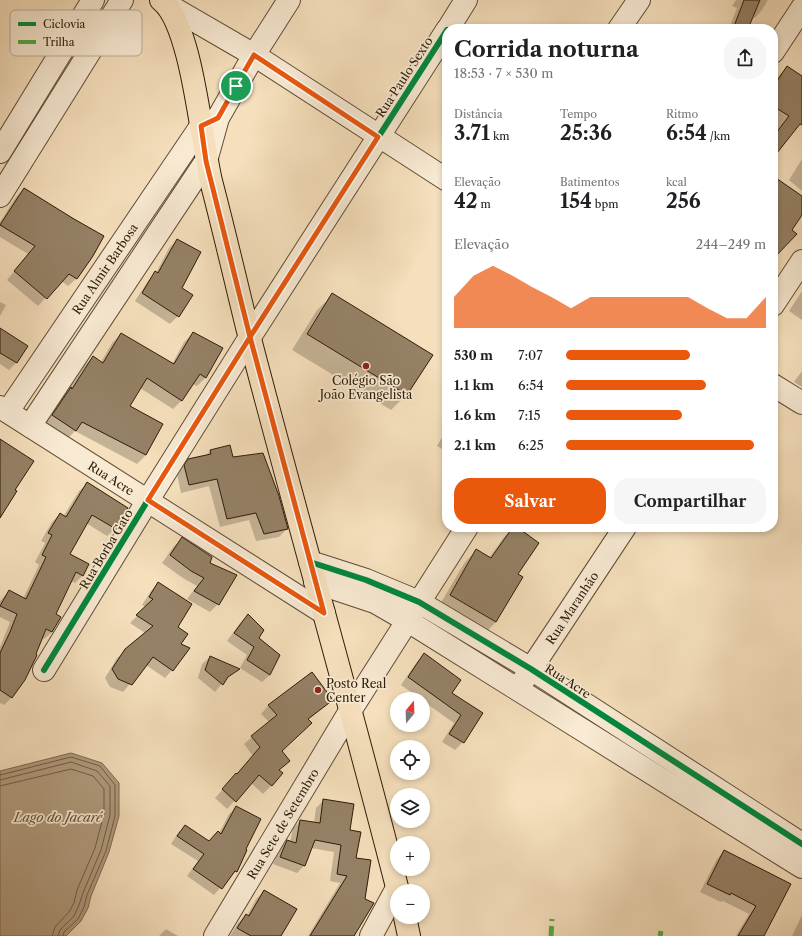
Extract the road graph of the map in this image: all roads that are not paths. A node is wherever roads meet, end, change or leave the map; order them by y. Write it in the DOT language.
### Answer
graph roads {
  1 [pos="94,0"];
  2 [pos="122,0"];
  3 [pos="289,0"];
  4 [pos="466,0"];
  5 [pos="639,0"];
  6 [pos="164,2"];
  7 [pos="802,8"];
  8 [pos="88,10"];
  9 [pos="116,10"];
  10 [pos="451,24"];
  11 [pos="623,24"];
  12 [pos="442,38"];
  13 [pos="778,44"];
  14 [pos="254,55"];
  15 [pos="60,56"];
  16 [pos="87,56"];
  17 [pos="210,122"];
  18 [pos="378,137"];
  19 [pos="1,151"];
  20 [pos="206,161"];
  21 [pos="21,163"];
  22 [pos="442,177"];
  23 [pos="0,196"];
  24 [pos="802,261"];
  25 [pos="778,297"];
  26 [pos="250,337"];
  27 [pos="778,388"];
  28 [pos="802,403"];
  29 [pos="4,409"];
  30 [pos="30,426"];
  31 [pos="148,500"];
  32 [pos="464,532"];
  33 [pos="622,532"];
  34 [pos="310,562"];
  35 [pos="316,582"];
  36 [pos="419,602"];
  37 [pos="324,613"];
  38 [pos="408,621"];
  39 [pos="531,669"];
  40 [pos="44,670"];
  41 [pos="518,689"];
  42 [pos="350,711"];
  43 [pos="802,844"];
  44 [pos="802,867"];
  45 [pos="397,884"];
  46 [pos="390,902"];
  47 [pos="406,924"];
  48 [pos="215,936"];
  49 [pos="370,936"];
  50 [pos="409,936"];
  1 -- 8 [label="street"];
  2 -- 9 [label="street"];
  3 -- 14 [label="street, Rua Almir Barbosa"];
  4 -- 10 [label="street, Rua Paulo Sexto"];
  5 -- 11 [label="street"];
  6 -- 14 [label="street"];
  6 -- 17 [label="main road"];
  7 -- 13 [label="street"];
  12 -- 18 [label="street, Rua Paulo Sexto"];
  14 -- 17 [label="street, Rua Almir Barbosa"];
  14 -- 18 [label="street"];
  15 -- 19 [label="street"];
  16 -- 21 [label="street"];
  17 -- 20 [label="main road"];
  17 -- 29 [label="street, Rua Almir Barbosa"];
  18 -- 22 [label="street"];
  18 -- 26 [label="street, Rua Paulo Sexto"];
  19 -- 21 [label="street"];
  20 -- 26 [label="main road"];
  20 -- 30 [label="street, Rua Almir Barbosa"];
  21 -- 23 [label="street"];
  24 -- 25 [label="street"];
  26 -- 31 [label="street, Rua Borba Gato"];
  26 -- 34 [label="main road"];
  27 -- 28 [label="street"];
  29 -- 30 [label="street, Rua Acre"];
  30 -- 31 [label="street, Rua Acre"];
  31 -- 37 [label="street, Rua Acre"];
  31 -- 40 [label="street, Rua Borba Gato"];
  32 -- 36 [label="street, Rua Sete de Setembro"];
  33 -- 39 [label="street, Rua Maranhão"];
  34 -- 35 [label="main road"];
  34 -- 36 [label="street, Rua Acre"];
  35 -- 37 [label="main road"];
  35 -- 38 [label="street"];
  36 -- 38 [label="street, Rua Sete de Setembro"];
  36 -- 39 [label="street, Rua Acre"];
  37 -- 42 [label="main road"];
  38 -- 41 [label="street"];
  38 -- 42 [label="street, Rua Sete de Setembro"];
  39 -- 41 [label="street, Rua Maranhão"];
  39 -- 43 [label="street, Rua Acre"];
  41 -- 44 [label="street"];
  42 -- 45 [label="main road"];
  42 -- 48 [label="street, Rua Sete de Setembro"];
  46 -- 49 [label="street"];
  47 -- 50 [label="main road"];
}
